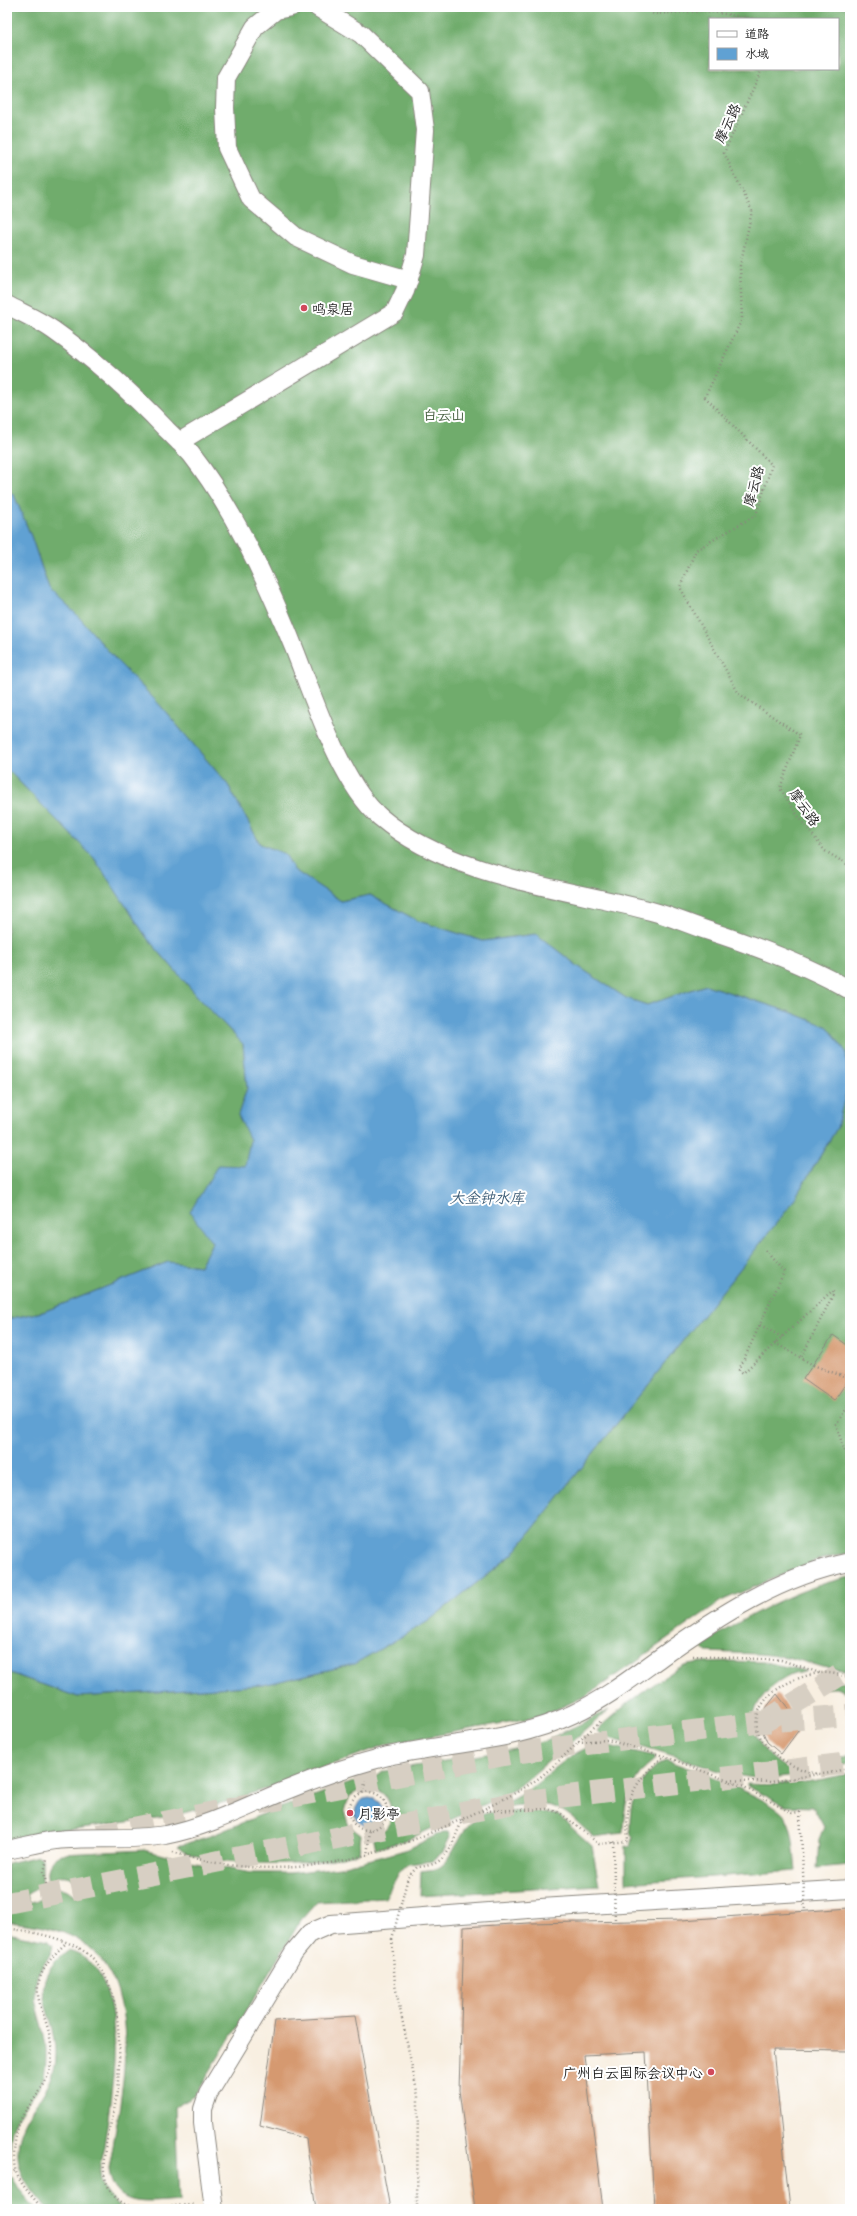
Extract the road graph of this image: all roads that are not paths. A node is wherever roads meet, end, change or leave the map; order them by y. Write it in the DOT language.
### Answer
graph roads {
  1 [pos="290,7"];
  2 [pos="317,7"];
  3 [pos="409,280"];
  4 [pos="7,305"];
  5 [pos="179,442"];
  6 [pos="850,990"];
  7 [pos="850,1562"];
  8 [pos="7,1850"];
  9 [pos="850,1889"];
  10 [pos="214,2209"];
  1 -- 3 [label="street"];
  2 -- 3 [label="street"];
  3 -- 5 [label="street"];
  4 -- 5 [label="street"];
  5 -- 6 [label="street"];
  7 -- 8 [label="street"];
  9 -- 10 [label="street"];
}
